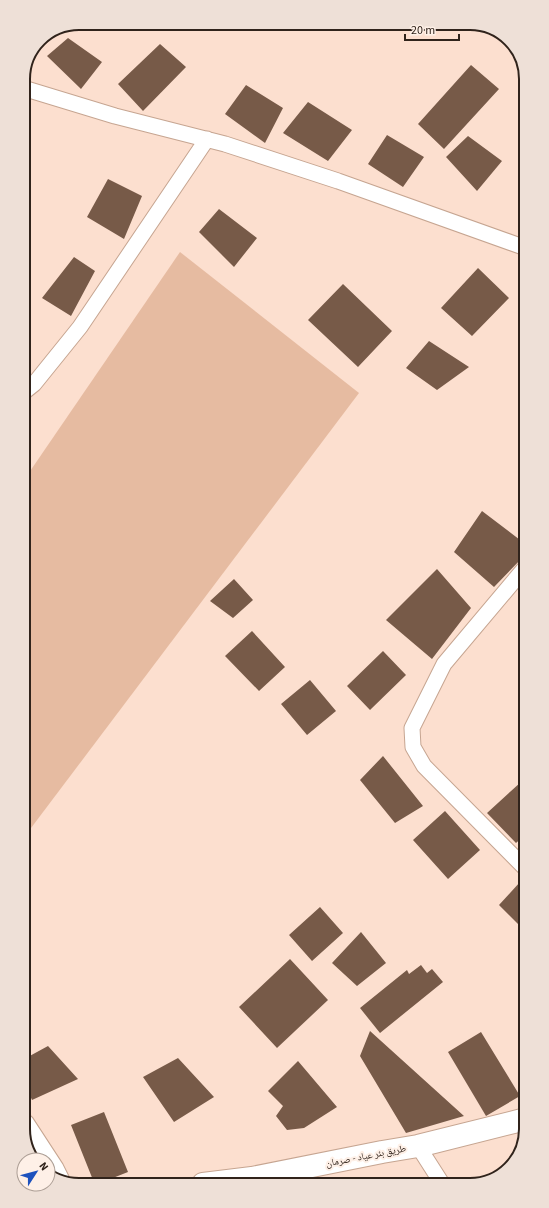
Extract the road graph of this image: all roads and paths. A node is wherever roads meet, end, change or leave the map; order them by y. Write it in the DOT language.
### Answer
graph roads {
  1 [pos="30,90"];
  2 [pos="207,139"];
  3 [pos="519,245"];
  4 [pos="30,387"];
  5 [pos="519,575"];
  6 [pos="519,862"];
  7 [pos="519,1121"];
  8 [pos="30,1128"];
  9 [pos="418,1146"];
  10 [pos="59,1174"];
  11 [pos="252,1178"];
  12 [pos="438,1178"];
  1 -- 2 [label="street"];
  2 -- 3 [label="street"];
  2 -- 4 [label="street"];
  5 -- 6 [label="street"];
  7 -- 9 [label="highway, طريق بئر عياد - صرمان"];
  8 -- 10 [label="street"];
  9 -- 11 [label="highway, طريق بئر عياد - صرمان"];
  9 -- 12 [label="street"];
}
